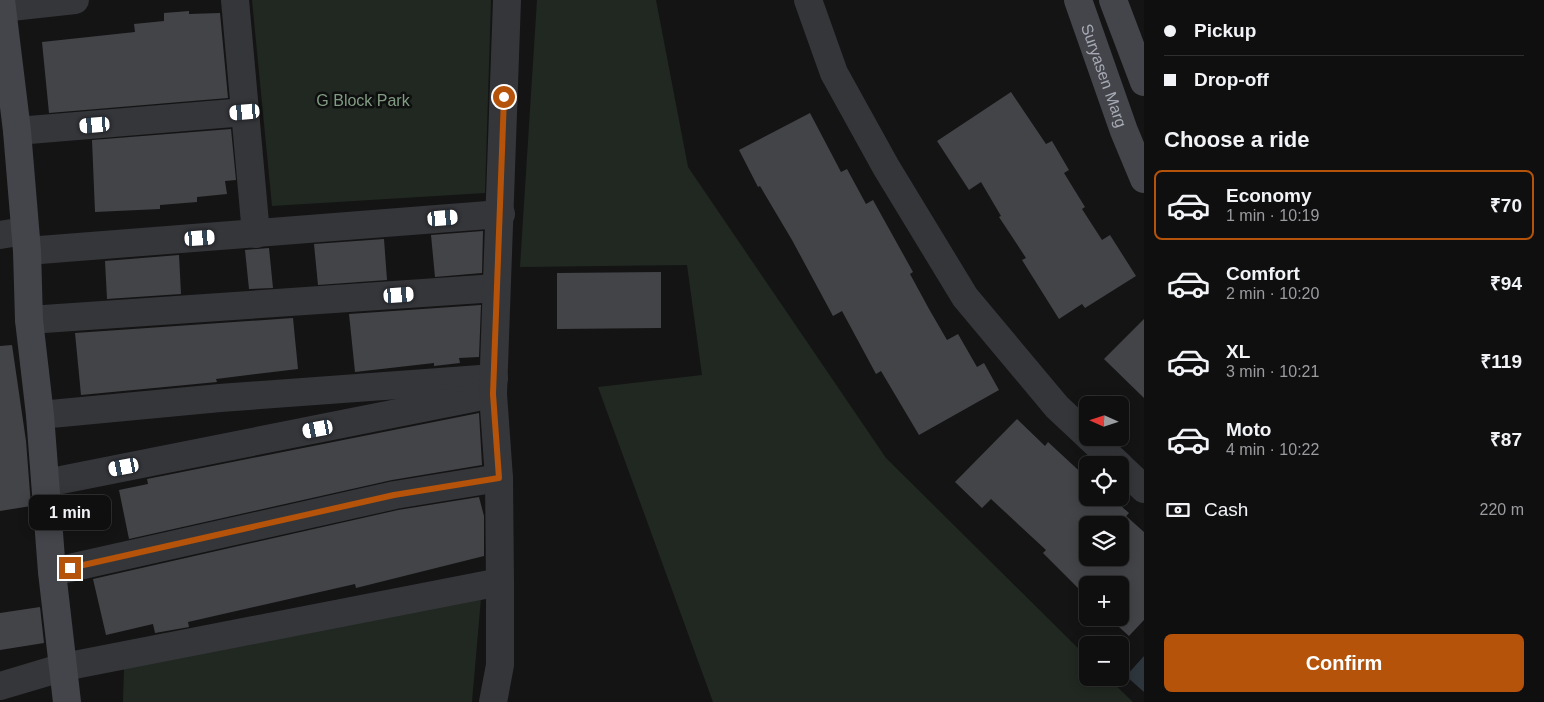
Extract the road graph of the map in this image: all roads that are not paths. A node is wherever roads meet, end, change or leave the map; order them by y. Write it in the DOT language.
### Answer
graph roads {
  1 [pos="75,0"];
  2 [pos="235,0"];
  3 [pos="507,0"];
  4 [pos="808,0"];
  5 [pos="1078,0"];
  6 [pos="1114,0"];
  7 [pos="2,4"];
  8 [pos="1144,82"];
  9 [pos="245,112"];
  10 [pos="17,131"];
  11 [pos="1144,179"];
  12 [pos="501,214"];
  13 [pos="256,234"];
  14 [pos="17,239"];
  15 [pos="496,288"];
  16 [pos="30,320"];
  17 [pos="493,386"];
  18 [pos="40,415"];
  19 [pos="1079,428"];
  20 [pos="1098,446"];
  21 [pos="1108,456"];
  22 [pos="1129,475"];
  23 [pos="499,478"];
  24 [pos="46,483"];
  25 [pos="1144,488"];
  26 [pos="52,572"];
  27 [pos="500,582"];
  28 [pos="64,667"];
  29 [pos="0,686"];
  30 [pos="67,702"];
  31 [pos="493,702"];
  1 -- 7 [label="street"];
  2 -- 9 [label="street"];
  3 -- 12 [label="street"];
  4 -- 19 [label="street"];
  5 -- 11 [label="street, Suryasen Marg"];
  6 -- 8 [label="street, Suryasen Marg"];
  7 -- 10 [label="street"];
  9 -- 10 [label="street"];
  9 -- 13 [label="street"];
  10 -- 14 [label="street"];
  12 -- 13 [label="street"];
  12 -- 15 [label="street"];
  13 -- 14 [label="street"];
  14 -- 16 [label="street"];
  15 -- 16 [label="street"];
  15 -- 17 [label="street"];
  16 -- 18 [label="street"];
  17 -- 18 [label="street"];
  17 -- 23 [label="street"];
  17 -- 24 [label="street"];
  18 -- 24 [label="street"];
  20 -- 21 [label="street"];
  22 -- 25 [label="street"];
  23 -- 26 [label="street"];
  23 -- 27 [label="street"];
  24 -- 26 [label="street"];
  26 -- 28 [label="street"];
  27 -- 28 [label="street"];
  27 -- 31 [label="street"];
  28 -- 29 [label="street"];
  28 -- 30 [label="street"];
}
